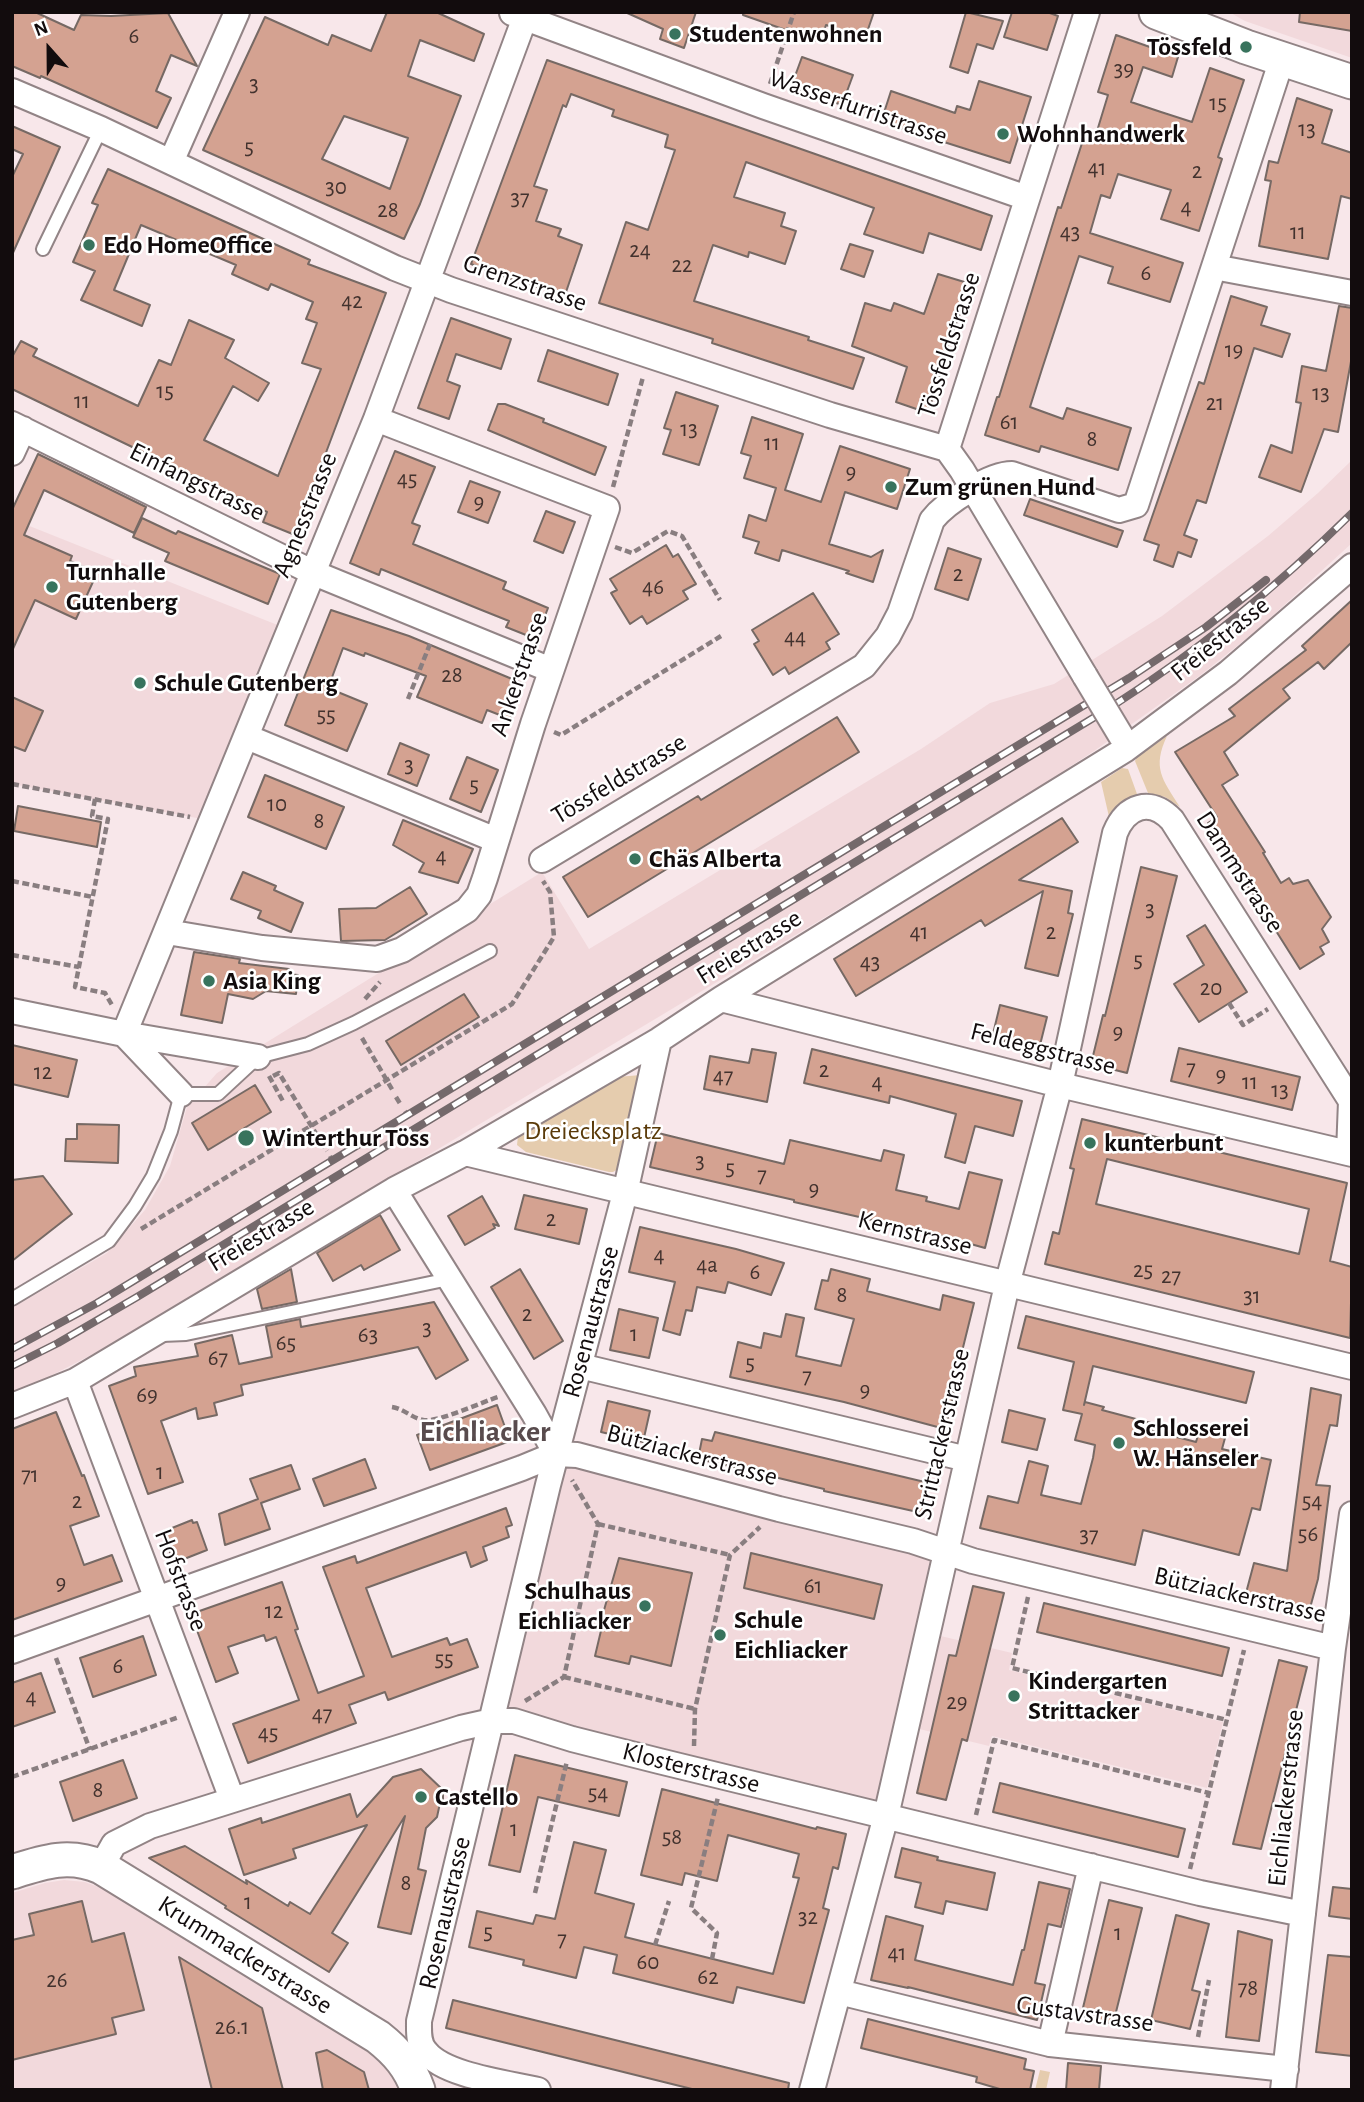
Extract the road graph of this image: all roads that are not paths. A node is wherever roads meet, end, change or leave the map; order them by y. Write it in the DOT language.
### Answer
graph roads {
  1 [pos="237,12"];
  2 [pos="1087,12"];
  3 [pos="1156,12"];
  4 [pos="521,14"];
  5 [pos="1282,60"];
  6 [pos="1352,82"];
  7 [pos="12,91"];
  8 [pos="101,129"];
  9 [pos="171,162"];
  10 [pos="1027,198"];
  11 [pos="43,249"];
  12 [pos="1214,267"];
  13 [pos="426,280"];
  14 [pos="1352,293"];
  15 [pos="376,419"];
  16 [pos="17,426"];
  17 [pos="947,449"];
  18 [pos="12,453"];
  19 [pos="974,488"];
  20 [pos="1352,566"];
  21 [pos="314,573"];
  22 [pos="551,670"];
  23 [pos="247,737"];
  24 [pos="1123,743"];
  25 [pos="1145,806"];
  26 [pos="496,840"];
  27 [pos="542,860"];
  28 [pos="167,932"];
  29 [pos="490,951"];
  30 [pos="721,999"];
  31 [pos="12,1011"];
  32 [pos="124,1034"];
  33 [pos="659,1040"];
  34 [pos="258,1057"];
  35 [pos="1060,1085"];
  36 [pos="181,1094"];
  37 [pos="465,1153"];
  38 [pos="1350,1153"];
  39 [pos="394,1190"];
  40 [pos="625,1193"];
  41 [pos="449,1279"];
  42 [pos="1007,1285"];
  43 [pos="12,1299"];
  44 [pos="148,1336"];
  45 [pos="580,1366"];
  46 [pos="1352,1367"];
  47 [pos="75,1381"];
  48 [pos="12,1406"];
  49 [pos="556,1454"];
  50 [pos="967,1458"];
  51 [pos="1352,1514"];
  52 [pos="946,1552"];
  53 [pos="156,1598"];
  54 [pos="1333,1648"];
  55 [pos="12,1651"];
  56 [pos="492,1721"];
  57 [pos="232,1800"];
  58 [pos="886,1816"];
  59 [pos="87,1863"];
  60 [pos="1091,1866"];
  61 [pos="12,1872"];
  62 [pos="1303,1914"];
  63 [pos="839,1992"];
  64 [pos="1050,2044"];
  65 [pos="417,2069"];
  66 [pos="1284,2079"];
  67 [pos="538,2090"];
  68 [pos="813,2090"];
  1 -- 9 [label="street"];
  2 -- 10 [label="street, Tössfeldstrasse"];
  3 -- 5 [label="street"];
  4 -- 10 [label="street, Wasserfurristrasse"];
  4 -- 13 [label="street, Agnesstrasse"];
  5 -- 6 [label="street"];
  5 -- 12 [label="street"];
  7 -- 8 [label="street, Grenzstrasse"];
  8 -- 9 [label="street, Grenzstrasse"];
  8 -- 11 [label="lane"];
  9 -- 13 [label="street, Grenzstrasse"];
  10 -- 17 [label="street, Tössfeldstrasse"];
  12 -- 14 [label="street"];
  12 -- 19 [label="street"];
  13 -- 15 [label="street, Agnesstrasse"];
  13 -- 17 [label="street, Grenzstrasse"];
  15 -- 21 [label="street, Agnesstrasse"];
  15 -- 22 [label="street, Ankerstrasse"];
  16 -- 18 [label="street"];
  16 -- 21 [label="street, Einfangstrasse"];
  17 -- 19 [label="street, Tössfeldstrasse"];
  19 -- 24 [label="street, bridge"];
  19 -- 27 [label="street, Tössfeldstrasse"];
  20 -- 24 [label="street, Freiestrasse"];
  21 -- 22 [label="street, Einfangstrasse"];
  21 -- 23 [label="street, Agnesstrasse"];
  22 -- 26 [label="street, Ankerstrasse"];
  23 -- 26 [label="street"];
  23 -- 28 [label="street, Agnesstrasse"];
  24 -- 30 [label="street, Freiestrasse"];
  25 -- 35 [label="street, Strittackerstrasse"];
  25 -- 38 [label="street, Dammstrasse"];
  26 -- 28 [label="street, Ankerstrasse"];
  28 -- 32 [label="street, Agnesstrasse"];
  29 -- 34 [label="lane"];
  30 -- 33 [label="street, Freiestrasse"];
  30 -- 35 [label="street, Feldeggstrasse"];
  31 -- 32 [label="street"];
  32 -- 34 [label="street"];
  32 -- 36 [label="street"];
  33 -- 37 [label="street, Freiestrasse"];
  33 -- 40 [label="street, Rosenaustrasse"];
  34 -- 36 [label="lane"];
  35 -- 38 [label="street, Feldeggstrasse"];
  35 -- 42 [label="street, Strittackerstrasse"];
  36 -- 43 [label="lane"];
  37 -- 39 [label="street, Freiestrasse"];
  37 -- 40 [label="street, Kernstrasse"];
  39 -- 41 [label="street"];
  39 -- 44 [label="street, Freiestrasse"];
  40 -- 42 [label="street, Kernstrasse"];
  40 -- 45 [label="street, Rosenaustrasse"];
  41 -- 44 [label="lane, Freiestrasse"];
  41 -- 49 [label="street"];
  42 -- 46 [label="street, Kernstrasse"];
  42 -- 50 [label="street, Strittackerstrasse"];
  44 -- 47 [label="street, Freiestrasse"];
  45 -- 49 [label="street, Rosenaustrasse"];
  45 -- 50 [label="street"];
  47 -- 48 [label="street, Freiestrasse"];
  47 -- 53 [label="street, Hofstrasse"];
  49 -- 52 [label="street, Bütziackerstrasse"];
  49 -- 53 [label="street, Bütziackerstrasse"];
  49 -- 56 [label="street, Rosenaustrasse"];
  50 -- 52 [label="street, Strittackerstrasse"];
  51 -- 54 [label="street, Eichliackerstrasse"];
  52 -- 54 [label="street, Bütziackerstrasse"];
  52 -- 58 [label="street, Strittackerstrasse"];
  53 -- 55 [label="street, Bütziackerstrasse"];
  53 -- 57 [label="street, Hofstrasse"];
  54 -- 62 [label="street, Eichliackerstrasse"];
  56 -- 57 [label="street, Klosterstrasse"];
  56 -- 58 [label="street, Klosterstrasse"];
  56 -- 65 [label="street, Rosenaustrasse"];
  57 -- 59 [label="street, Klosterstrasse"];
  58 -- 60 [label="street, Klosterstrasse"];
  58 -- 63 [label="street, Strittackerstrasse"];
  59 -- 61 [label="street"];
  59 -- 65 [label="street, Krummackerstrasse"];
  60 -- 62 [label="street, Klosterstrasse"];
  60 -- 64 [label="street"];
  62 -- 66 [label="street, Eichliackerstrasse"];
  63 -- 64 [label="street, Gustavstrasse"];
  63 -- 68 [label="street, Strittackerstrasse"];
  64 -- 66 [label="street, Gustavstrasse"];
  65 -- 67 [label="street, Krummackerstrasse"];
}
